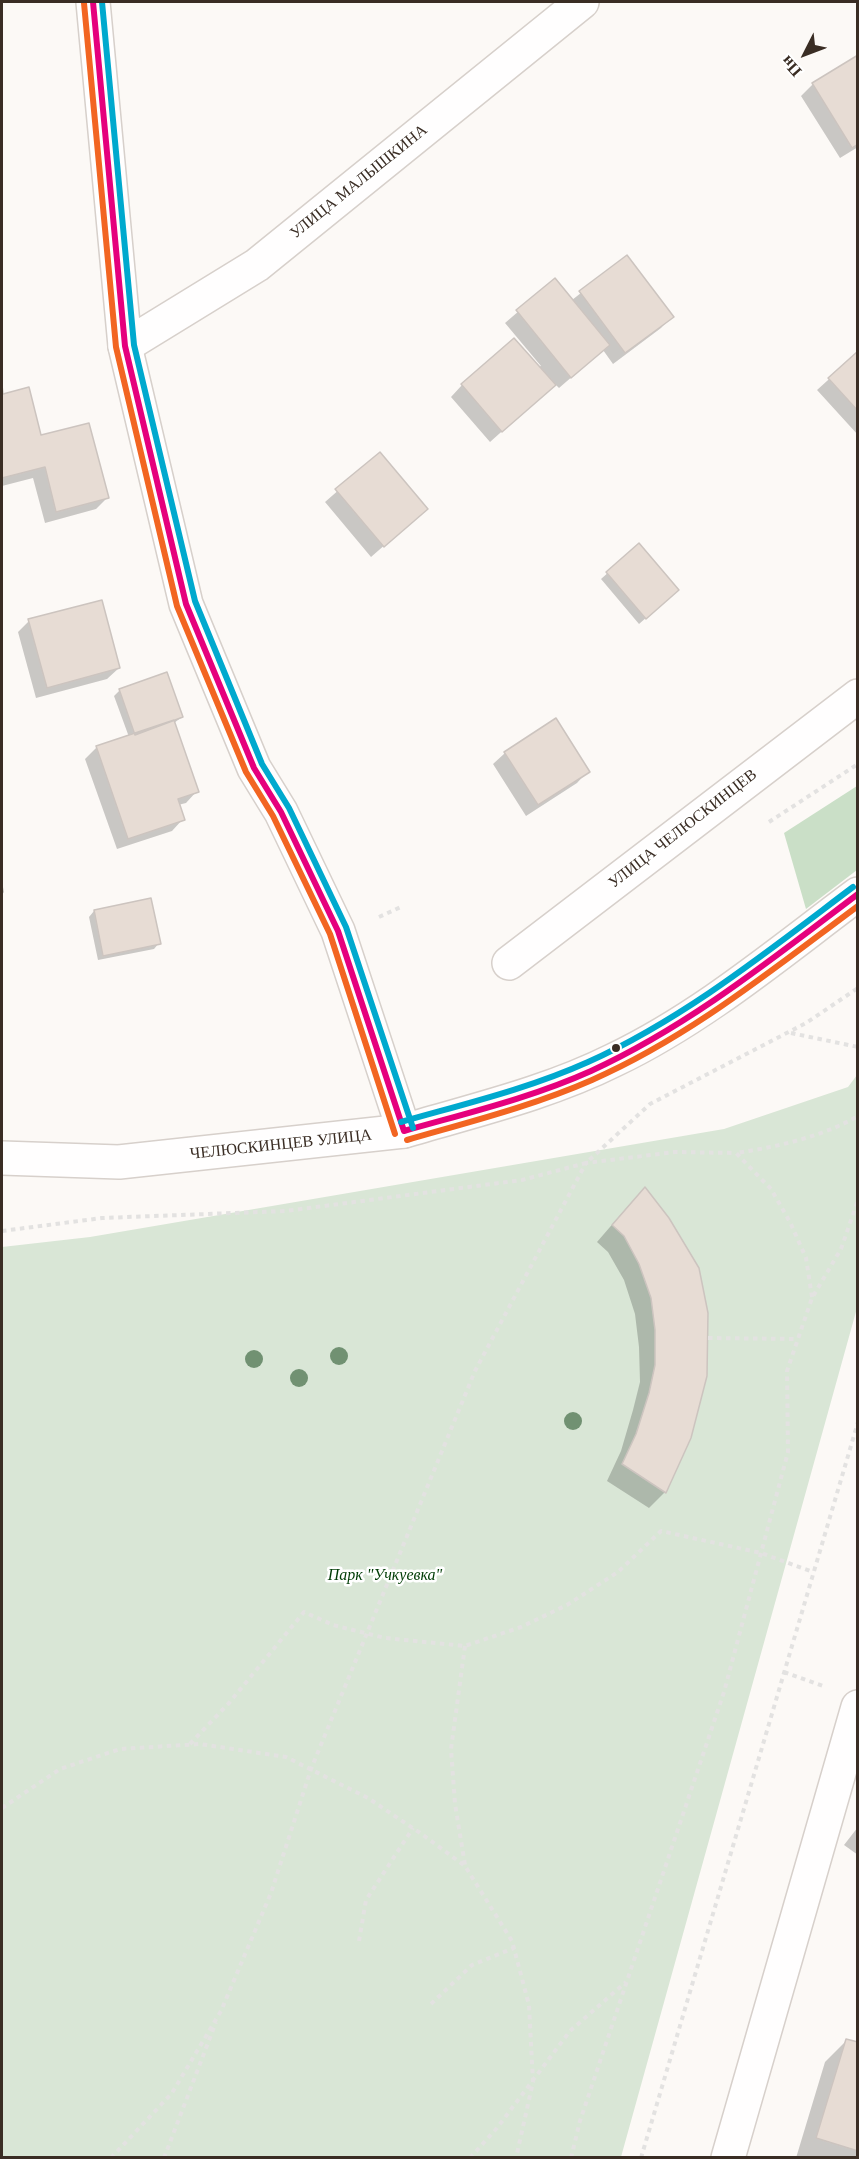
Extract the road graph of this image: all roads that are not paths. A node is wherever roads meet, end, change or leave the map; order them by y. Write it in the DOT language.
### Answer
graph roads {
  1 [pos="93,2"];
  2 [pos="582,2"];
  3 [pos="124,346"];
  4 [pos="858,696"];
  5 [pos="858,894"];
  6 [pos="509,963"];
  7 [pos="404,1131"];
  8 [pos="2,1158"];
  9 [pos="858,1707"];
  10 [pos="728,2157"];
  1 -- 3 [label="main road"];
  2 -- 3 [label="main road, УЛИЦА МАЛЫШКИНА"];
  3 -- 7 [label="main road"];
  4 -- 6 [label="main road, УЛИЦА ЧЕЛЮСКИНЦЕВ"];
  5 -- 7 [label="main road, ЧЕЛЮСКИНЦЕВ УЛИЦА"];
  7 -- 8 [label="main road, ЧЕЛЮСКИНЦЕВ УЛИЦА"];
  9 -- 10 [label="main road"];
}
